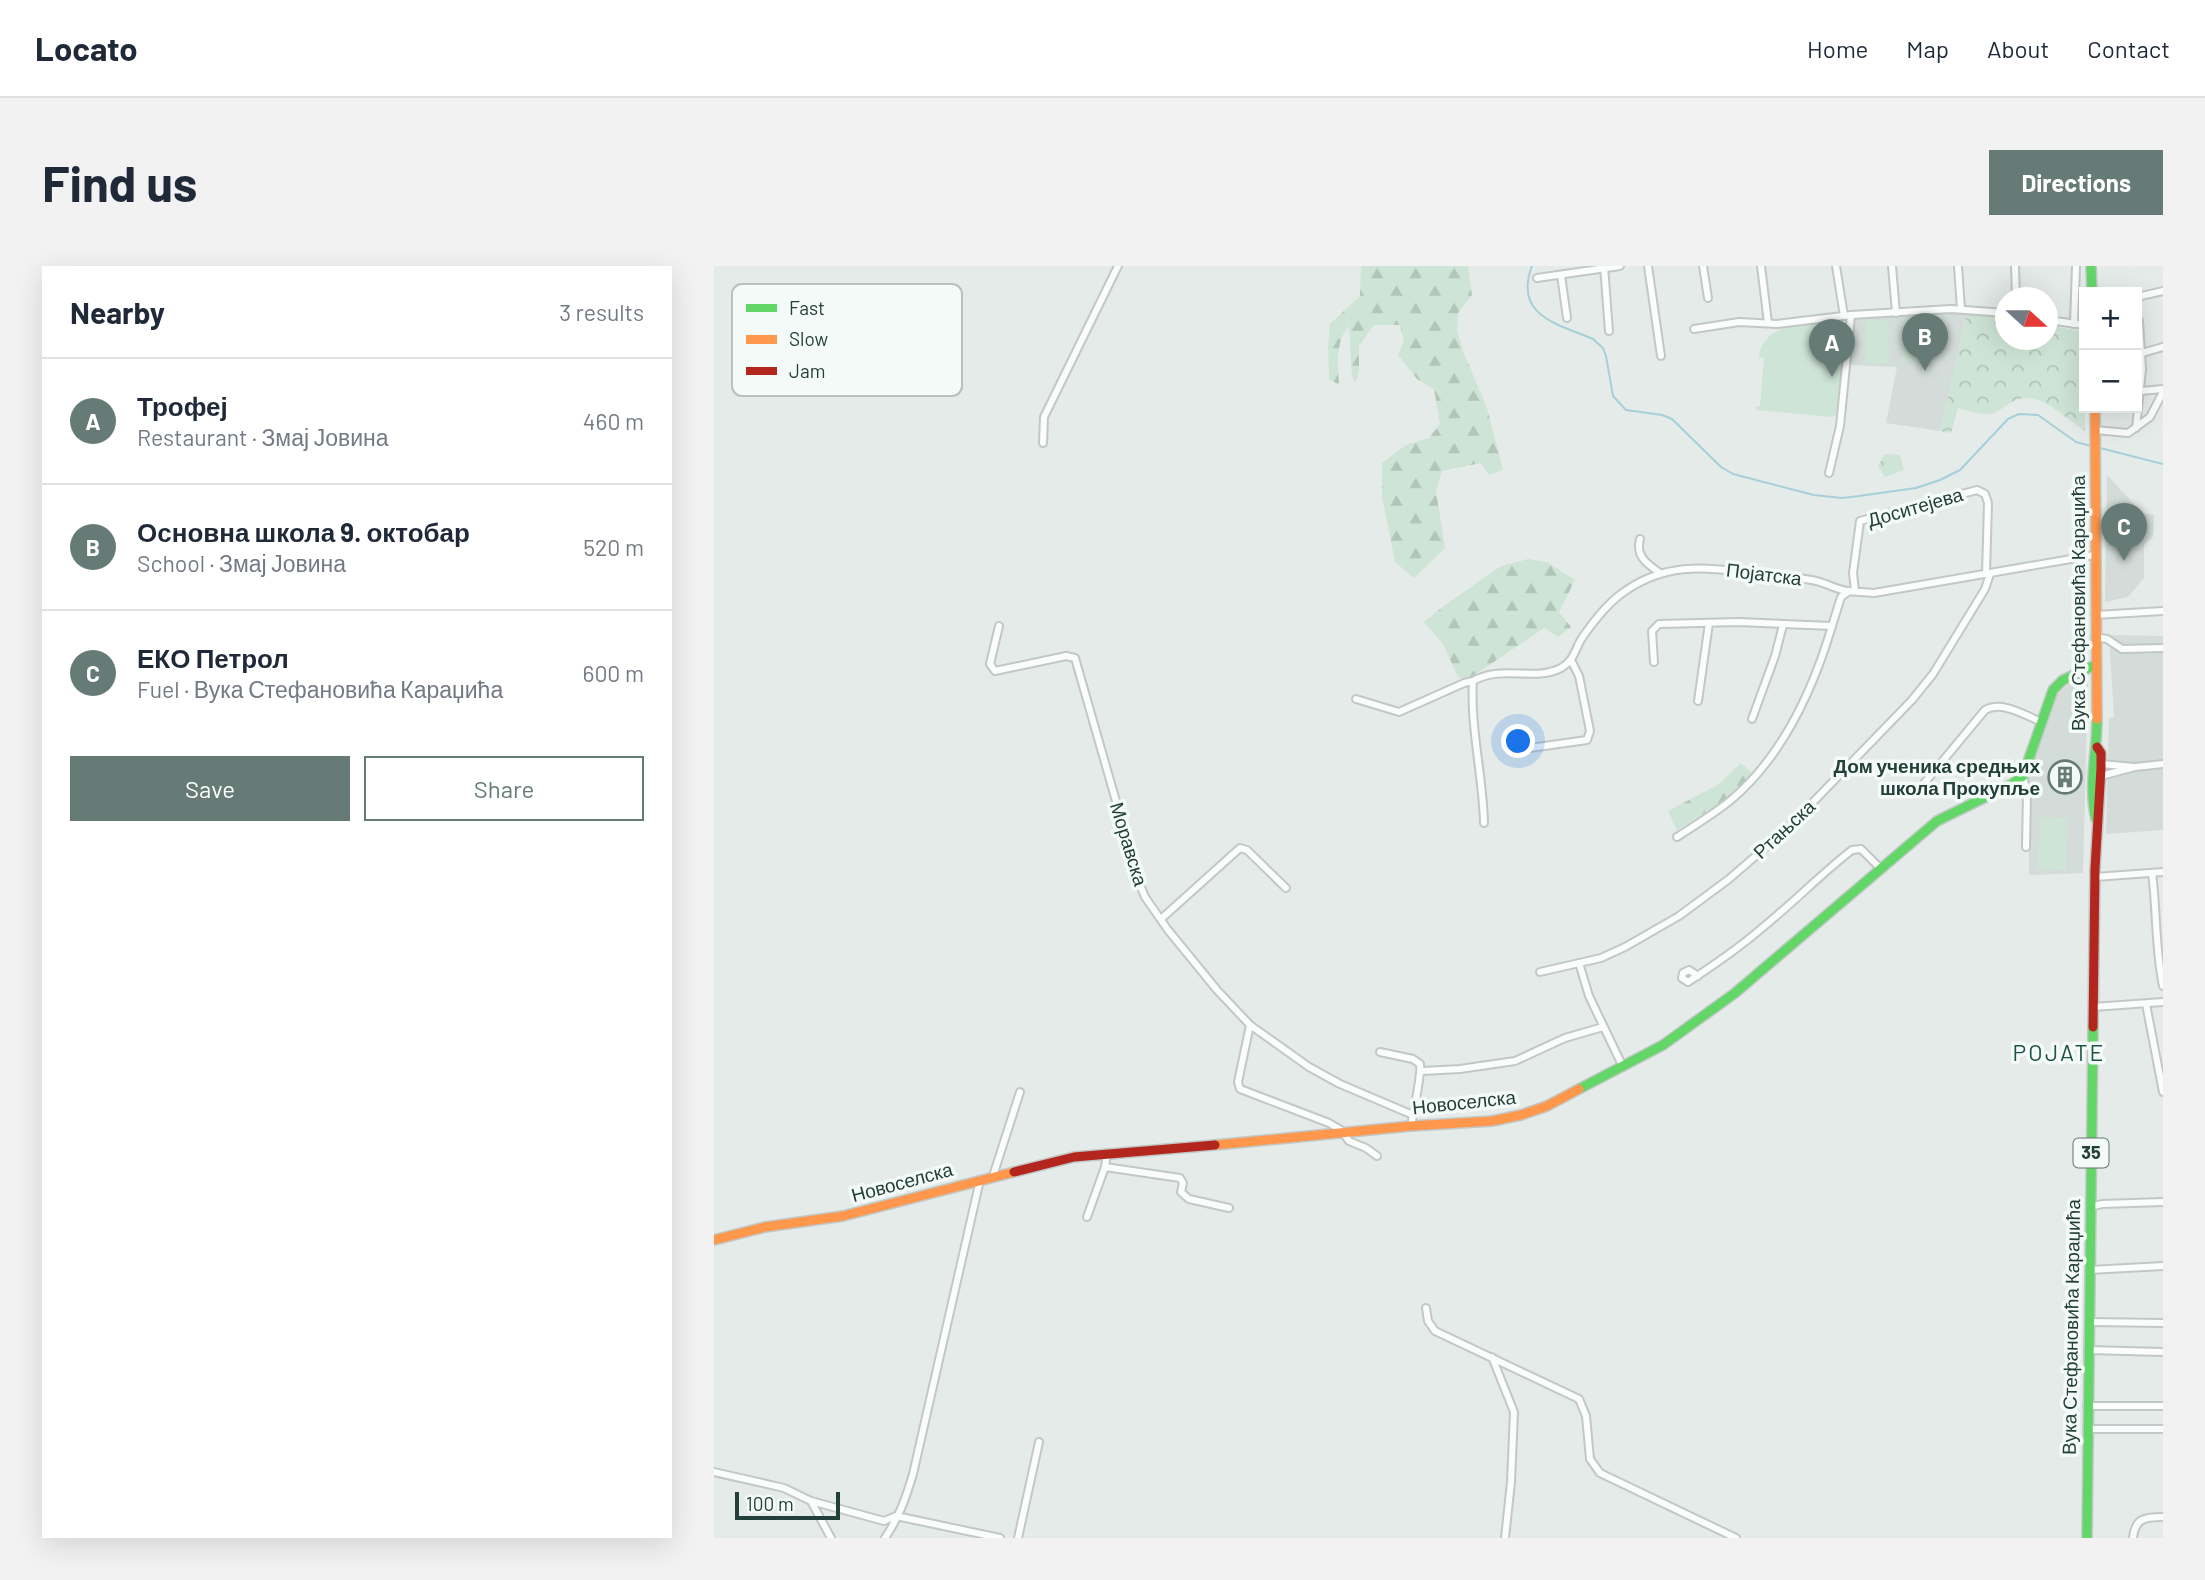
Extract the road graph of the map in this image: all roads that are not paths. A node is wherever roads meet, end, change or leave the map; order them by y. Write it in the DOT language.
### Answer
graph roads {
  1 [pos="1118,266"];
  2 [pos="1620,266"];
  3 [pos="1648,266"];
  4 [pos="1703,266"];
  5 [pos="1761,266"];
  6 [pos="1836,266"];
  7 [pos="1892,266"];
  8 [pos="1958,266"];
  9 [pos="2015,266"];
  10 [pos="2076,266"];
  11 [pos="2091,266"];
  12 [pos="1604,267"];
  13 [pos="1561,275"];
  14 [pos="1537,278"];
  15 [pos="2016,287"];
  16 [pos="2092,287"];
  17 [pos="2163,291"];
  18 [pos="2142,296"];
  19 [pos="1707,298"];
  20 [pos="1961,309"];
  21 [pos="1995,312"];
  22 [pos="1896,313"];
  23 [pos="1847,316"];
  24 [pos="1567,318"];
  25 [pos="2058,322"];
  26 [pos="1768,323"];
  27 [pos="2074,324"];
  28 [pos="2079,324"];
  29 [pos="1694,329"];
  30 [pos="1609,331"];
  31 [pos="2163,348"];
  32 [pos="2142,354"];
  33 [pos="1661,356"];
  34 [pos="2142,391"];
  35 [pos="2163,391"];
  36 [pos="2095,413"];
  37 [pos="2138,413"];
  38 [pos="2136,428"];
  39 [pos="2095,436"];
  40 [pos="1043,443"];
  41 [pos="1829,473"];
  42 [pos="1640,539"];
  43 [pos="2094,555"];
  44 [pos="1660,573"];
  45 [pos="1988,574"];
  46 [pos="1852,591"];
  47 [pos="2163,611"];
  48 [pos="2095,615"];
  49 [pos="1709,623"];
  50 [pos="1783,625"];
  51 [pos="999,626"];
  52 [pos="1832,626"];
  53 [pos="2095,637"];
  54 [pos="2163,648"];
  55 [pos="1571,660"];
  56 [pos="1654,662"];
  57 [pos="2095,665"];
  58 [pos="1473,681"];
  59 [pos="1356,699"];
  60 [pos="1698,701"];
  61 [pos="1752,719"];
  62 [pos="2042,722"];
  63 [pos="2096,747"];
  64 [pos="1530,748"];
  65 [pos="2101,764"];
  66 [pos="2163,764"];
  67 [pos="2135,767"];
  68 [pos="2023,775"];
  69 [pos="2101,776"];
  70 [pos="1922,786"];
  71 [pos="1484,823"];
  72 [pos="2097,823"];
  73 [pos="1677,837"];
  74 [pos="2026,847"];
  75 [pos="1880,868"];
  76 [pos="2163,872"];
  77 [pos="2152,873"];
  78 [pos="2095,877"];
  79 [pos="1286,888"];
  80 [pos="2160,908"];
  81 [pos="1161,919"];
  82 [pos="1579,963"];
  83 [pos="1540,972"];
  84 [pos="1698,976"];
  85 [pos="2163,986"];
  86 [pos="2163,1002"];
  87 [pos="2146,1004"];
  88 [pos="2093,1007"];
  89 [pos="1250,1025"];
  90 [pos="1603,1027"];
  91 [pos="1380,1052"];
  92 [pos="1623,1067"];
  93 [pos="1422,1071"];
  94 [pos="1020,1092"];
  95 [pos="2163,1092"];
  96 [pos="1413,1115"];
  97 [pos="1411,1126"];
  98 [pos="1344,1133"];
  99 [pos="1107,1153"];
  100 [pos="1377,1156"];
  101 [pos="1105,1167"];
  102 [pos="993,1176"];
  103 [pos="980,1180"];
  104 [pos="2163,1202"];
  105 [pos="2090,1207"];
  106 [pos="1229,1208"];
  107 [pos="1087,1217"];
  108 [pos="714,1240"];
  109 [pos="2163,1266"];
  110 [pos="2090,1270"];
  111 [pos="1426,1308"];
  112 [pos="2089,1322"];
  113 [pos="2163,1323"];
  114 [pos="2088,1350"];
  115 [pos="2163,1352"];
  116 [pos="1492,1357"];
  117 [pos="2087,1406"];
  118 [pos="2163,1406"];
  119 [pos="2087,1429"];
  120 [pos="2163,1429"];
  121 [pos="1039,1442"];
  122 [pos="714,1472"];
  123 [pos="811,1501"];
  124 [pos="896,1516"];
  125 [pos="2163,1517"];
  126 [pos="981,1536"];
  127 [pos="831,1538"];
  128 [pos="886,1538"];
  129 [pos="1000,1538"];
  130 [pos="1018,1538"];
  131 [pos="1504,1538"];
  132 [pos="1736,1538"];
  133 [pos="2087,1538"];
  134 [pos="2133,1538"];
  1 -- 40 [label="street"];
  2 -- 12 [label="street"];
  3 -- 33 [label="street"];
  4 -- 19 [label="street"];
  5 -- 26 [label="street"];
  6 -- 23 [label="street"];
  7 -- 22 [label="street"];
  8 -- 20 [label="street"];
  9 -- 15 [label="street"];
  10 -- 27 [label="street"];
  11 -- 16 [label="street"];
  12 -- 13 [label="street"];
  12 -- 30 [label="street"];
  13 -- 14 [label="street"];
  13 -- 24 [label="street"];
  17 -- 18 [label="street"];
  20 -- 21 [label="street"];
  20 -- 22 [label="street"];
  22 -- 23 [label="street"];
  23 -- 26 [label="street"];
  23 -- 41 [label="street"];
  25 -- 27 [label="street"];
  26 -- 29 [label="street"];
  27 -- 28 [label="street"];
  31 -- 32 [label="street"];
  34 -- 35 [label="street"];
  35 -- 38 [label="street"];
  36 -- 39 [label="street, 35"];
  37 -- 38 [label="street"];
  38 -- 39 [label="street"];
  39 -- 43 [label="street, Вука Стефановића Караџића / 35"];
  42 -- 44 [label="street"];
  43 -- 45 [label="street, Појатска"];
  43 -- 48 [label="street, Вука Стефановића Караџића / 35"];
  44 -- 46 [label="street, Појатска"];
  44 -- 55 [label="street, Појатска"];
  45 -- 46 [label="street, Појатска"];
  45 -- 46 [label="street, Доситејева"];
  45 -- 82 [label="street, Ртањска"];
  46 -- 52 [label="street"];
  47 -- 48 [label="street"];
  48 -- 53 [label="street, Вука Стефановића Караџића / 35"];
  49 -- 50 [label="street"];
  49 -- 56 [label="street"];
  49 -- 60 [label="street"];
  50 -- 52 [label="street"];
  50 -- 61 [label="street"];
  51 -- 81 [label="street, Моравска"];
  52 -- 73 [label="street"];
  53 -- 54 [label="street"];
  53 -- 57 [label="street, Вука Стефановића Караџића / 35"];
  55 -- 58 [label="street"];
  55 -- 64 [label="street"];
  57 -- 62 [label="street"];
  57 -- 63 [label="street, Вука Стефановића Караџића / 35"];
  58 -- 59 [label="street"];
  58 -- 71 [label="street"];
  62 -- 68 [label="street"];
  62 -- 70 [label="street"];
  63 -- 65 [label="street, Вука Стефановића Караџића / 35"];
  63 -- 72 [label="street, Вука Стефановића Караџића / 35"];
  65 -- 67 [label="street"];
  65 -- 69 [label="street, Вука Стефановића Караџића / 35"];
  66 -- 67 [label="street"];
  67 -- 69 [label="street"];
  68 -- 74 [label="street"];
  68 -- 75 [label="street, Новоселска"];
  69 -- 72 [label="street, Вука Стефановића Караџића / 35"];
  72 -- 78 [label="street, Вука Стефановића Караџића / 35"];
  75 -- 84 [label="street"];
  75 -- 92 [label="street, Новоселска"];
  76 -- 77 [label="street"];
  77 -- 78 [label="street"];
  77 -- 80 [label="street"];
  78 -- 88 [label="street, Вука Стефановића Караџића / 35"];
  79 -- 81 [label="street"];
  80 -- 85 [label="street"];
  81 -- 89 [label="street, Моравска"];
  82 -- 83 [label="street, Ртањска"];
  82 -- 90 [label="street"];
  86 -- 87 [label="street"];
  87 -- 88 [label="street"];
  87 -- 95 [label="street"];
  88 -- 105 [label="street, Вука Стефановића Караџића / 35"];
  89 -- 96 [label="street, Моравска"];
  89 -- 98 [label="street"];
  90 -- 92 [label="street"];
  90 -- 93 [label="street"];
  91 -- 93 [label="street"];
  92 -- 97 [label="street, Новоселска"];
  93 -- 96 [label="street"];
  94 -- 102 [label="street"];
  96 -- 97 [label="street"];
  97 -- 98 [label="street, Новоселска"];
  98 -- 99 [label="street, Новоселска"];
  98 -- 100 [label="street"];
  99 -- 101 [label="street"];
  99 -- 102 [label="street, Новоселска"];
  101 -- 106 [label="street"];
  101 -- 107 [label="street"];
  102 -- 103 [label="street, Новоселска"];
  103 -- 108 [label="street, Новоселска"];
  103 -- 124 [label="street"];
  104 -- 105 [label="street"];
  105 -- 110 [label="street, Вука Стефановића Караџића / 35"];
  109 -- 110 [label="street"];
  110 -- 112 [label="street, Вука Стефановића Караџића / 35"];
  111 -- 116 [label="street"];
  112 -- 113 [label="street"];
  112 -- 114 [label="street, Вука Стефановића Караџића / 35"];
  114 -- 115 [label="street"];
  114 -- 117 [label="street, Вука Стефановића Караџића / 35"];
  116 -- 131 [label="street"];
  116 -- 132 [label="street"];
  117 -- 118 [label="street"];
  117 -- 119 [label="street, Вука Стефановића Караџића / 35"];
  119 -- 120 [label="street"];
  119 -- 133 [label="street, Вука Стефановића Караџића / 35"];
  121 -- 130 [label="street"];
  122 -- 123 [label="street"];
  123 -- 124 [label="street"];
  123 -- 127 [label="street"];
  124 -- 126 [label="street"];
  124 -- 128 [label="street"];
  125 -- 134 [label="street"];
  126 -- 129 [label="street"];
}
